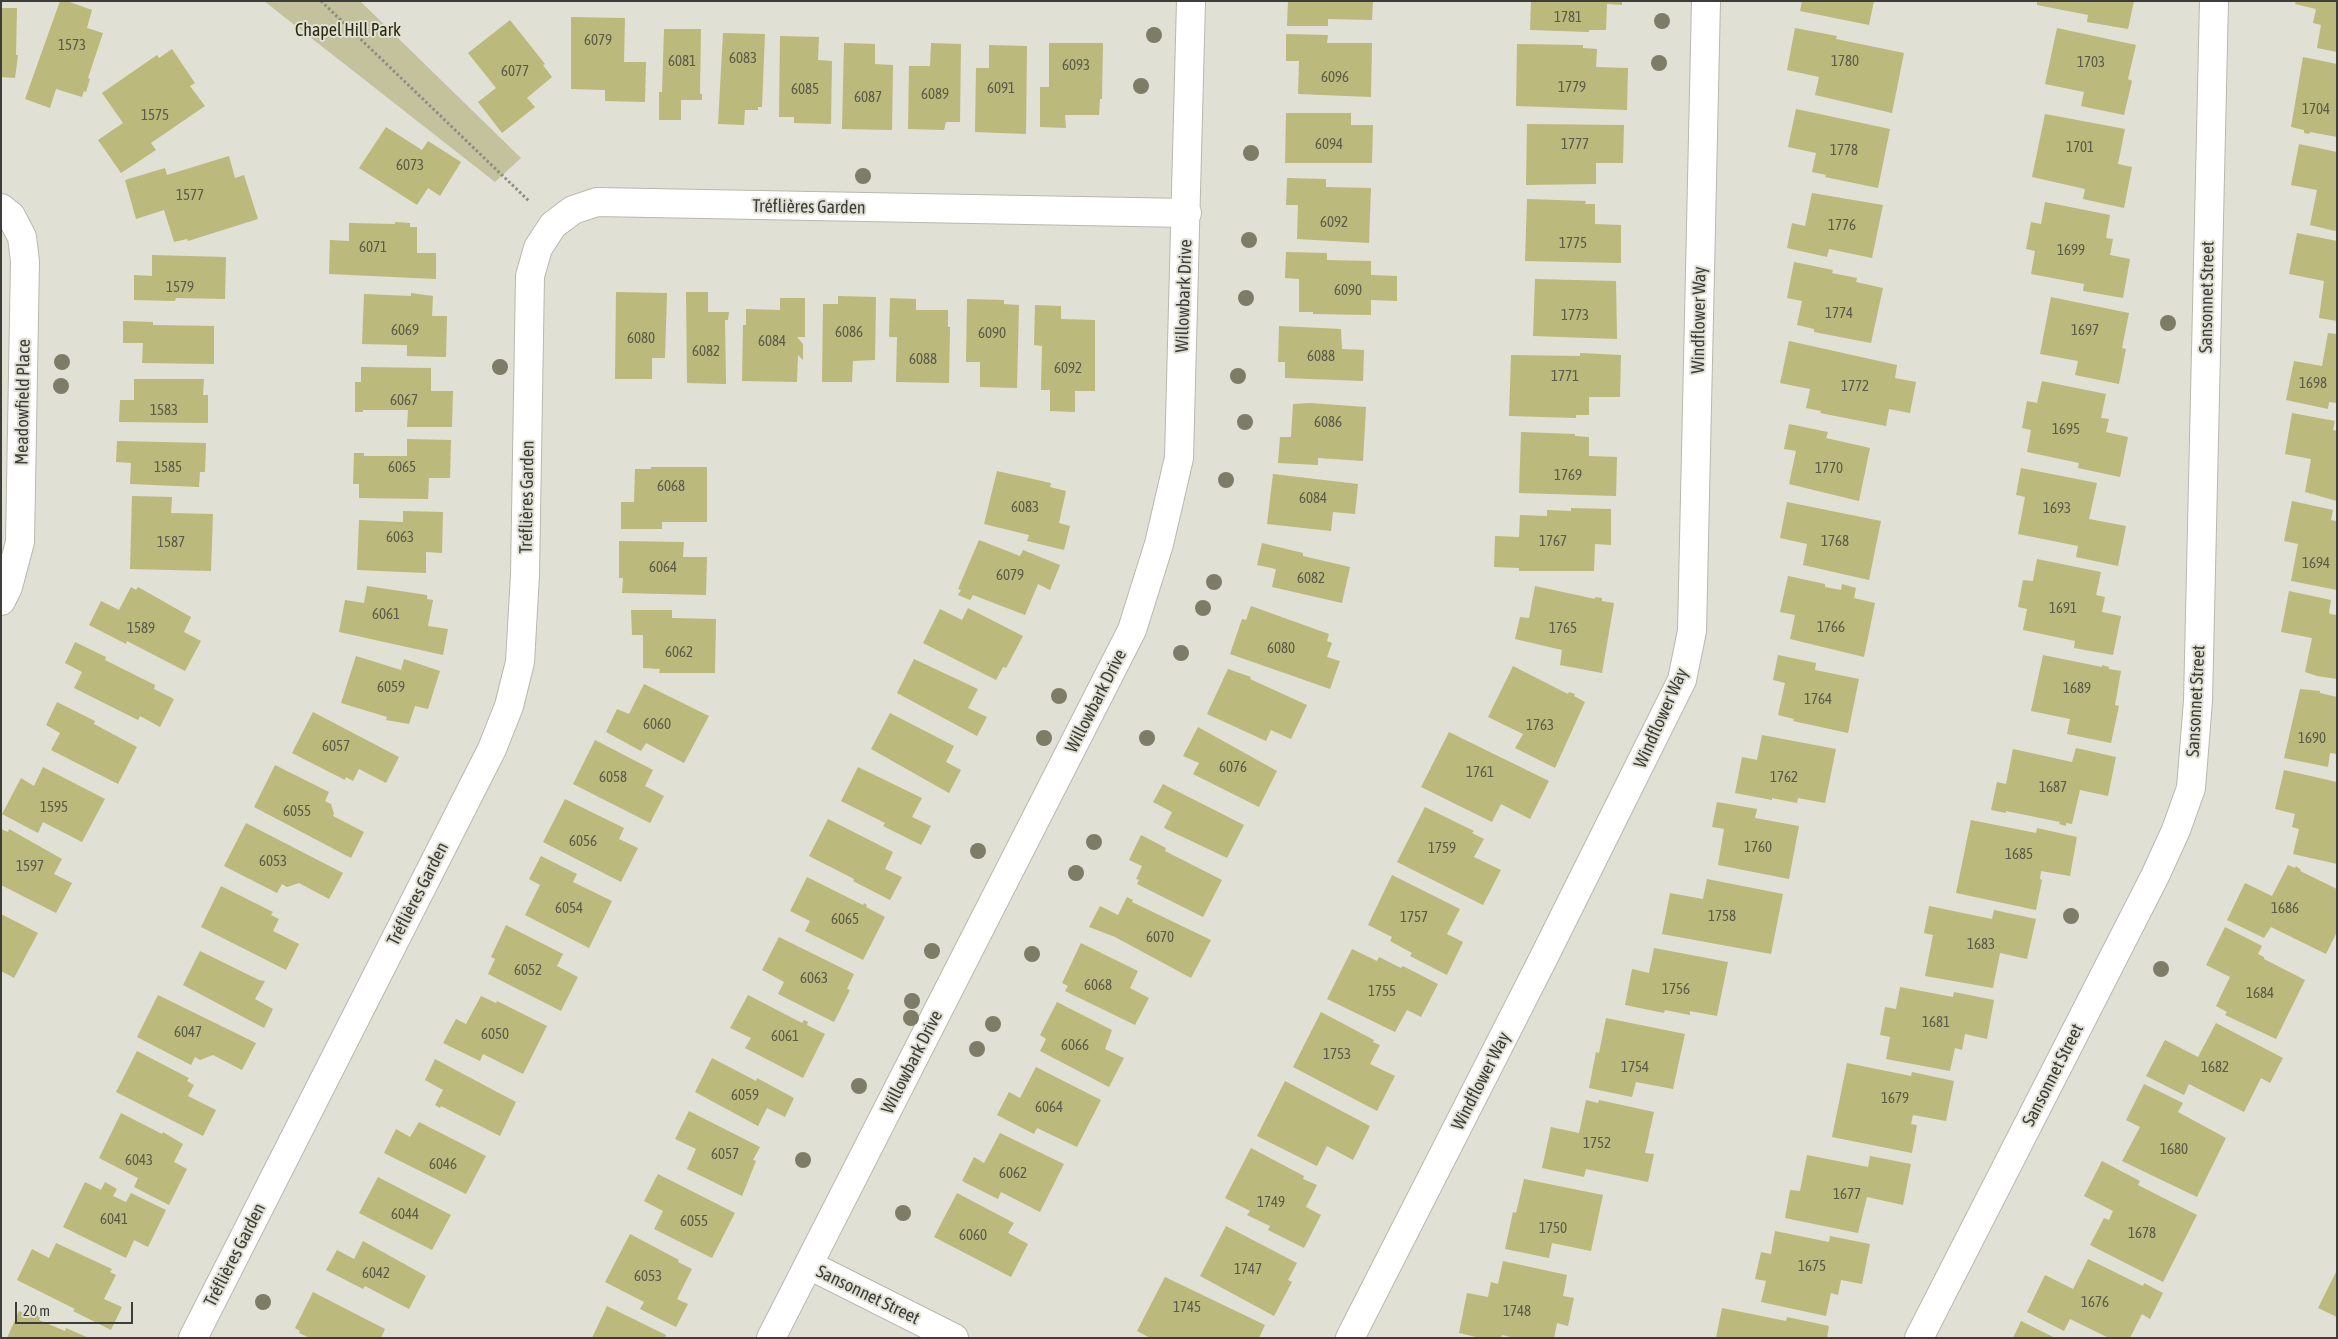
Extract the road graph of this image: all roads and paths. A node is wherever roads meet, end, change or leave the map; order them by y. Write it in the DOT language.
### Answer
graph roads {
  1 [pos="321,1"];
  2 [pos="1191,1"];
  3 [pos="1706,1"];
  4 [pos="2214,1"];
  5 [pos="1,208"];
  6 [pos="1187,213"];
  7 [pos="553,224"];
  8 [pos="1,601"];
  9 [pos="809,1265"];
  10 [pos="193,1338"];
  11 [pos="772,1338"];
  12 [pos="954,1338"];
  13 [pos="1350,1338"];
  14 [pos="1919,1338"];
  1 -- 7 [label="path"];
  2 -- 6 [label="street, Willowbark Drive"];
  3 -- 13 [label="street, Windflower Way"];
  4 -- 14 [label="street, Sansonnet Street"];
  5 -- 8 [label="street, Meadowfield Place"];
  6 -- 7 [label="street, Tréflières Garden"];
  6 -- 9 [label="street, Willowbark Drive"];
  7 -- 10 [label="street, Tréflières Garden"];
  9 -- 11 [label="street, Willowbark Drive"];
  9 -- 12 [label="street, Sansonnet Street"];
}
